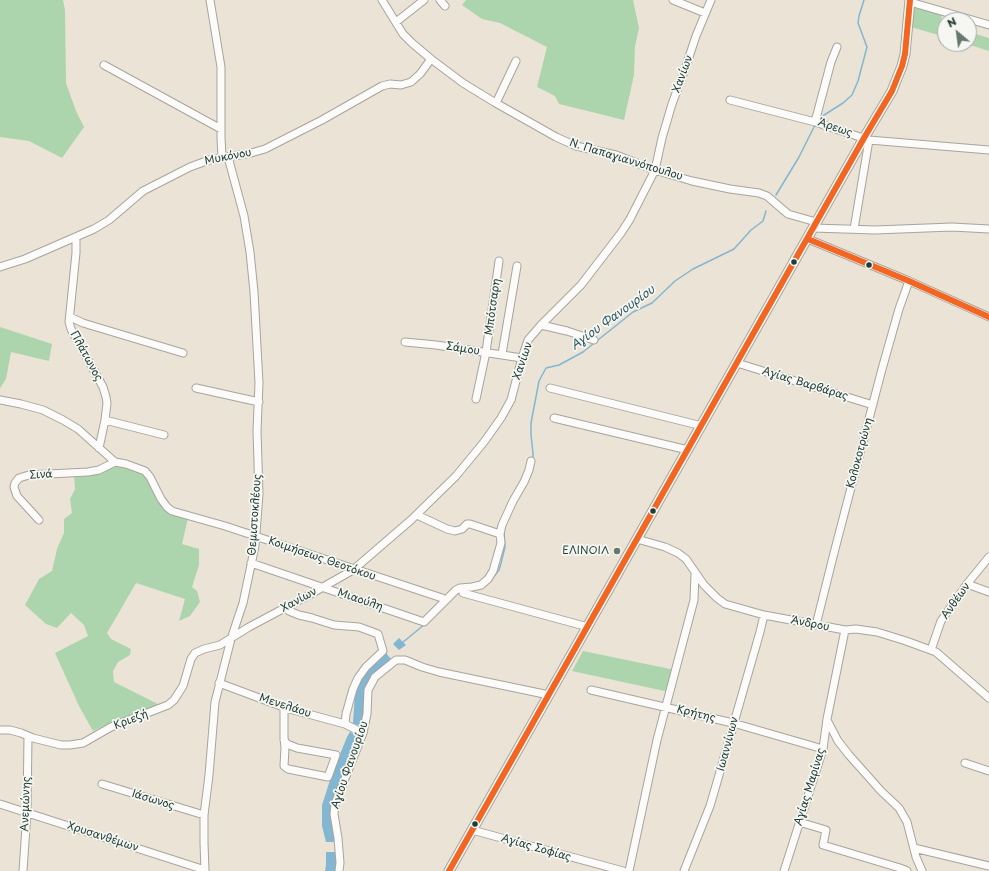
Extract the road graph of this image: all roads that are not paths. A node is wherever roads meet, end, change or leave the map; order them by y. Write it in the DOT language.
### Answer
graph roads {
  1 [pos="210,0"];
  2 [pos="382,0"];
  3 [pos="424,0"];
  4 [pos="673,0"];
  5 [pos="711,0"];
  6 [pos="910,1"];
  7 [pos="705,13"];
  8 [pos="396,22"];
  9 [pos="989,25"];
  10 [pos="837,47"];
  11 [pos="431,59"];
  12 [pos="516,61"];
  13 [pos="104,65"];
  14 [pos="730,100"];
  15 [pos="496,103"];
  16 [pos="818,123"];
  17 [pos="221,129"];
  18 [pos="866,139"];
  19 [pos="989,150"];
  20 [pos="225,157"];
  21 [pos="655,170"];
  22 [pos="815,225"];
  23 [pos="854,229"];
  24 [pos="989,229"];
  25 [pos="76,238"];
  26 [pos="808,239"];
  27 [pos="499,261"];
  28 [pos="517,266"];
  29 [pos="0,267"];
  30 [pos="909,282"];
  31 [pos="70,317"];
  32 [pos="989,317"];
  33 [pos="83,323"];
  34 [pos="542,325"];
  35 [pos="71,330"];
  36 [pos="594,340"];
  37 [pos="405,342"];
  38 [pos="486,352"];
  39 [pos="183,353"];
  40 [pos="502,354"];
  41 [pos="522,358"];
  42 [pos="737,363"];
  43 [pos="196,388"];
  44 [pos="550,388"];
  45 [pos="476,399"];
  46 [pos="0,400"];
  47 [pos="259,402"];
  48 [pos="873,405"];
  49 [pos="554,418"];
  50 [pos="105,420"];
  51 [pos="702,426"];
  52 [pos="164,435"];
  53 [pos="100,448"];
  54 [pos="688,450"];
  55 [pos="531,461"];
  56 [pos="115,462"];
  57 [pos="417,514"];
  58 [pos="39,520"];
  59 [pos="500,534"];
  60 [pos="255,536"];
  61 [pos="638,539"];
  62 [pos="989,557"];
  63 [pos="251,564"];
  64 [pos="353,570"];
  65 [pos="695,574"];
  66 [pos="967,584"];
  67 [pos="322,587"];
  68 [pos="989,592"];
  69 [pos="463,593"];
  70 [pos="445,601"];
  71 [pos="286,607"];
  72 [pos="764,615"];
  73 [pos="816,625"];
  74 [pos="588,627"];
  75 [pos="845,630"];
  76 [pos="231,639"];
  77 [pos="931,650"];
  78 [pos="219,683"];
  79 [pos="591,690"];
  80 [pos="548,696"];
  81 [pos="989,698"];
  82 [pos="666,706"];
  83 [pos="284,708"];
  84 [pos="827,719"];
  85 [pos="733,723"];
  86 [pos="349,726"];
  87 [pos="0,730"];
  88 [pos="362,732"];
  89 [pos="28,736"];
  90 [pos="284,740"];
  91 [pos="823,749"];
  92 [pos="965,763"];
  93 [pos="989,771"];
  94 [pos="102,784"];
  95 [pos="0,804"];
  96 [pos="26,812"];
  97 [pos="204,815"];
  98 [pos="799,822"];
  99 [pos="472,830"];
  100 [pos="914,848"];
  101 [pos="989,866"];
  102 [pos="609,869"];
  103 [pos="205,870"];
  104 [pos="23,871"];
  105 [pos="339,871"];
  106 [pos="449,871"];
  107 [pos="623,871"];
  108 [pos="629,871"];
  109 [pos="684,871"];
  110 [pos="784,871"];
  111 [pos="907,871"];
  112 [pos="922,871"];
  1 -- 17 [label="street, Θεμιστοκλέους"];
  2 -- 8 [label="street, Ν. Παπαγιαννόπουλου"];
  3 -- 8 [label="street"];
  4 -- 7 [label="street"];
  5 -- 7 [label="street, Χανίων"];
  6 -- 9 [label="street"];
  6 -- 18 [label="main road"];
  7 -- 21 [label="street, Χανίων"];
  8 -- 11 [label="street, Ν. Παπαγιαννόπουλου"];
  10 -- 16 [label="street"];
  11 -- 15 [label="street, Ν. Παπαγιαννόπουλου"];
  11 -- 20 [label="street, Μυκόνου"];
  12 -- 15 [label="street"];
  13 -- 17 [label="street"];
  14 -- 16 [label="street, Άρεως"];
  15 -- 21 [label="street, Ν. Παπαγιαννόπουλου"];
  16 -- 18 [label="street, Άρεως"];
  17 -- 20 [label="street, Θεμιστοκλέους"];
  18 -- 19 [label="street, Άρεως"];
  18 -- 22 [label="main road"];
  18 -- 23 [label="street"];
  20 -- 25 [label="street, Μυκόνου"];
  20 -- 47 [label="street, Θεμιστοκλέους"];
  21 -- 22 [label="street, Ν. Παπαγιαννόπουλου"];
  21 -- 34 [label="street, Χανίων"];
  22 -- 23 [label="street, Ν. Παπαγιαννόπουλου"];
  22 -- 26 [label="main road"];
  23 -- 24 [label="street, Ν. Παπαγιαννόπουλου"];
  25 -- 29 [label="street, Μυκόνου"];
  25 -- 31 [label="street, Πλάτωνος"];
  26 -- 30 [label="street"];
  26 -- 42 [label="main road"];
  27 -- 38 [label="street, Μπότσαρη"];
  28 -- 40 [label="street"];
  30 -- 32 [label="street"];
  30 -- 48 [label="street, Κολοκοτρώνη"];
  31 -- 33 [label="street"];
  31 -- 35 [label="street, Πλάτωνος"];
  33 -- 35 [label="street"];
  33 -- 39 [label="street"];
  34 -- 36 [label="street"];
  34 -- 41 [label="street, Χανίων"];
  35 -- 50 [label="street, Πλάτωνος"];
  37 -- 38 [label="street, Σάμου"];
  38 -- 40 [label="street, Σάμου"];
  38 -- 45 [label="street, Μπότσαρη"];
  40 -- 41 [label="street, Σάμου"];
  41 -- 57 [label="street, Χανίων"];
  42 -- 48 [label="street, Αγίας Βαρβάρας"];
  42 -- 51 [label="main road"];
  43 -- 47 [label="street"];
  44 -- 51 [label="street"];
  46 -- 53 [label="street, Κοιμήσεως Θεοτόκου"];
  47 -- 60 [label="street, Θεμιστοκλέους"];
  48 -- 73 [label="street, Κολοκοτρώνη"];
  49 -- 54 [label="street"];
  50 -- 52 [label="street"];
  50 -- 53 [label="street, Πλάτωνος"];
  51 -- 54 [label="main road"];
  53 -- 56 [label="street, Κοιμήσεως Θεοτόκου"];
  54 -- 61 [label="main road"];
  55 -- 59 [label="street"];
  56 -- 58 [label="street, Σινά"];
  56 -- 60 [label="street, Κοιμήσεως Θεοτόκου"];
  57 -- 59 [label="street"];
  57 -- 64 [label="street, Χανίων"];
  59 -- 70 [label="street"];
  60 -- 63 [label="street, Θεμιστοκλέους"];
  60 -- 64 [label="street, Κοιμήσεως Θεοτόκου"];
  61 -- 65 [label="street, Άνδρου"];
  61 -- 74 [label="main road"];
  62 -- 66 [label="street, Ανθέων"];
  63 -- 67 [label="street, Μιαούλη"];
  63 -- 76 [label="street, Θεμιστοκλέους"];
  64 -- 67 [label="street, Χανίων"];
  64 -- 70 [label="street, Κοιμήσεως Θεοτόκου"];
  65 -- 72 [label="street, Άνδρου"];
  65 -- 82 [label="street"];
  66 -- 68 [label="street"];
  66 -- 77 [label="street, Ανθέων"];
  67 -- 70 [label="street, Μιαούλη"];
  67 -- 71 [label="street, Χανίων"];
  69 -- 74 [label="street"];
  71 -- 76 [label="street, Χανίων"];
  71 -- 86 [label="street, Αγίου Φανουρίου"];
  72 -- 73 [label="street, Άνδρου"];
  72 -- 85 [label="street, Ιωαννίνων"];
  73 -- 75 [label="street, Άνδρου"];
  74 -- 80 [label="main road"];
  75 -- 77 [label="street, Άνδρου"];
  75 -- 84 [label="street, Αγίας Μαρίνας"];
  76 -- 78 [label="street, Θεμιστοκλέους"];
  76 -- 89 [label="street, Κριεζή"];
  77 -- 81 [label="street, Άνδρου"];
  78 -- 83 [label="street, Μενελάου"];
  78 -- 97 [label="street, Θεμιστοκλέους"];
  79 -- 82 [label="street, Κρήτης"];
  80 -- 88 [label="street, Αγίου Φανουρίου"];
  80 -- 99 [label="main road"];
  82 -- 85 [label="street, Κρήτης"];
  82 -- 108 [label="street"];
  83 -- 86 [label="street, Μενελάου"];
  83 -- 90 [label="street"];
  84 -- 91 [label="street, Αγίας Μαρίνας"];
  84 -- 100 [label="street"];
  85 -- 91 [label="street, Κρήτης"];
  85 -- 109 [label="street, Ιωαννίνων"];
  86 -- 88 [label="street, Μενελάου"];
  87 -- 89 [label="street, Κριεζή"];
  88 -- 105 [label="street, Αγίου Φανουρίου"];
  89 -- 96 [label="street, Ανεμώνης"];
  90 -- 90 [label="street"];
  91 -- 98 [label="street, Αγίας Μαρίνας"];
  92 -- 93 [label="street"];
  94 -- 97 [label="street, Ιάσωνος"];
  95 -- 96 [label="street, Χρυσανθέμων"];
  96 -- 103 [label="street, Χρυσανθέμων"];
  96 -- 104 [label="street, Ανεμώνης"];
  97 -- 103 [label="street, Θεμιστοκλέους"];
  98 -- 110 [label="street, Αγίας Μαρίνας"];
  98 -- 111 [label="street"];
  99 -- 102 [label="street, Αγίας Σοφίας"];
  99 -- 106 [label="main road"];
  100 -- 101 [label="street"];
  100 -- 112 [label="street"];
  102 -- 107 [label="street, Αγίας Σοφίας"];
}
